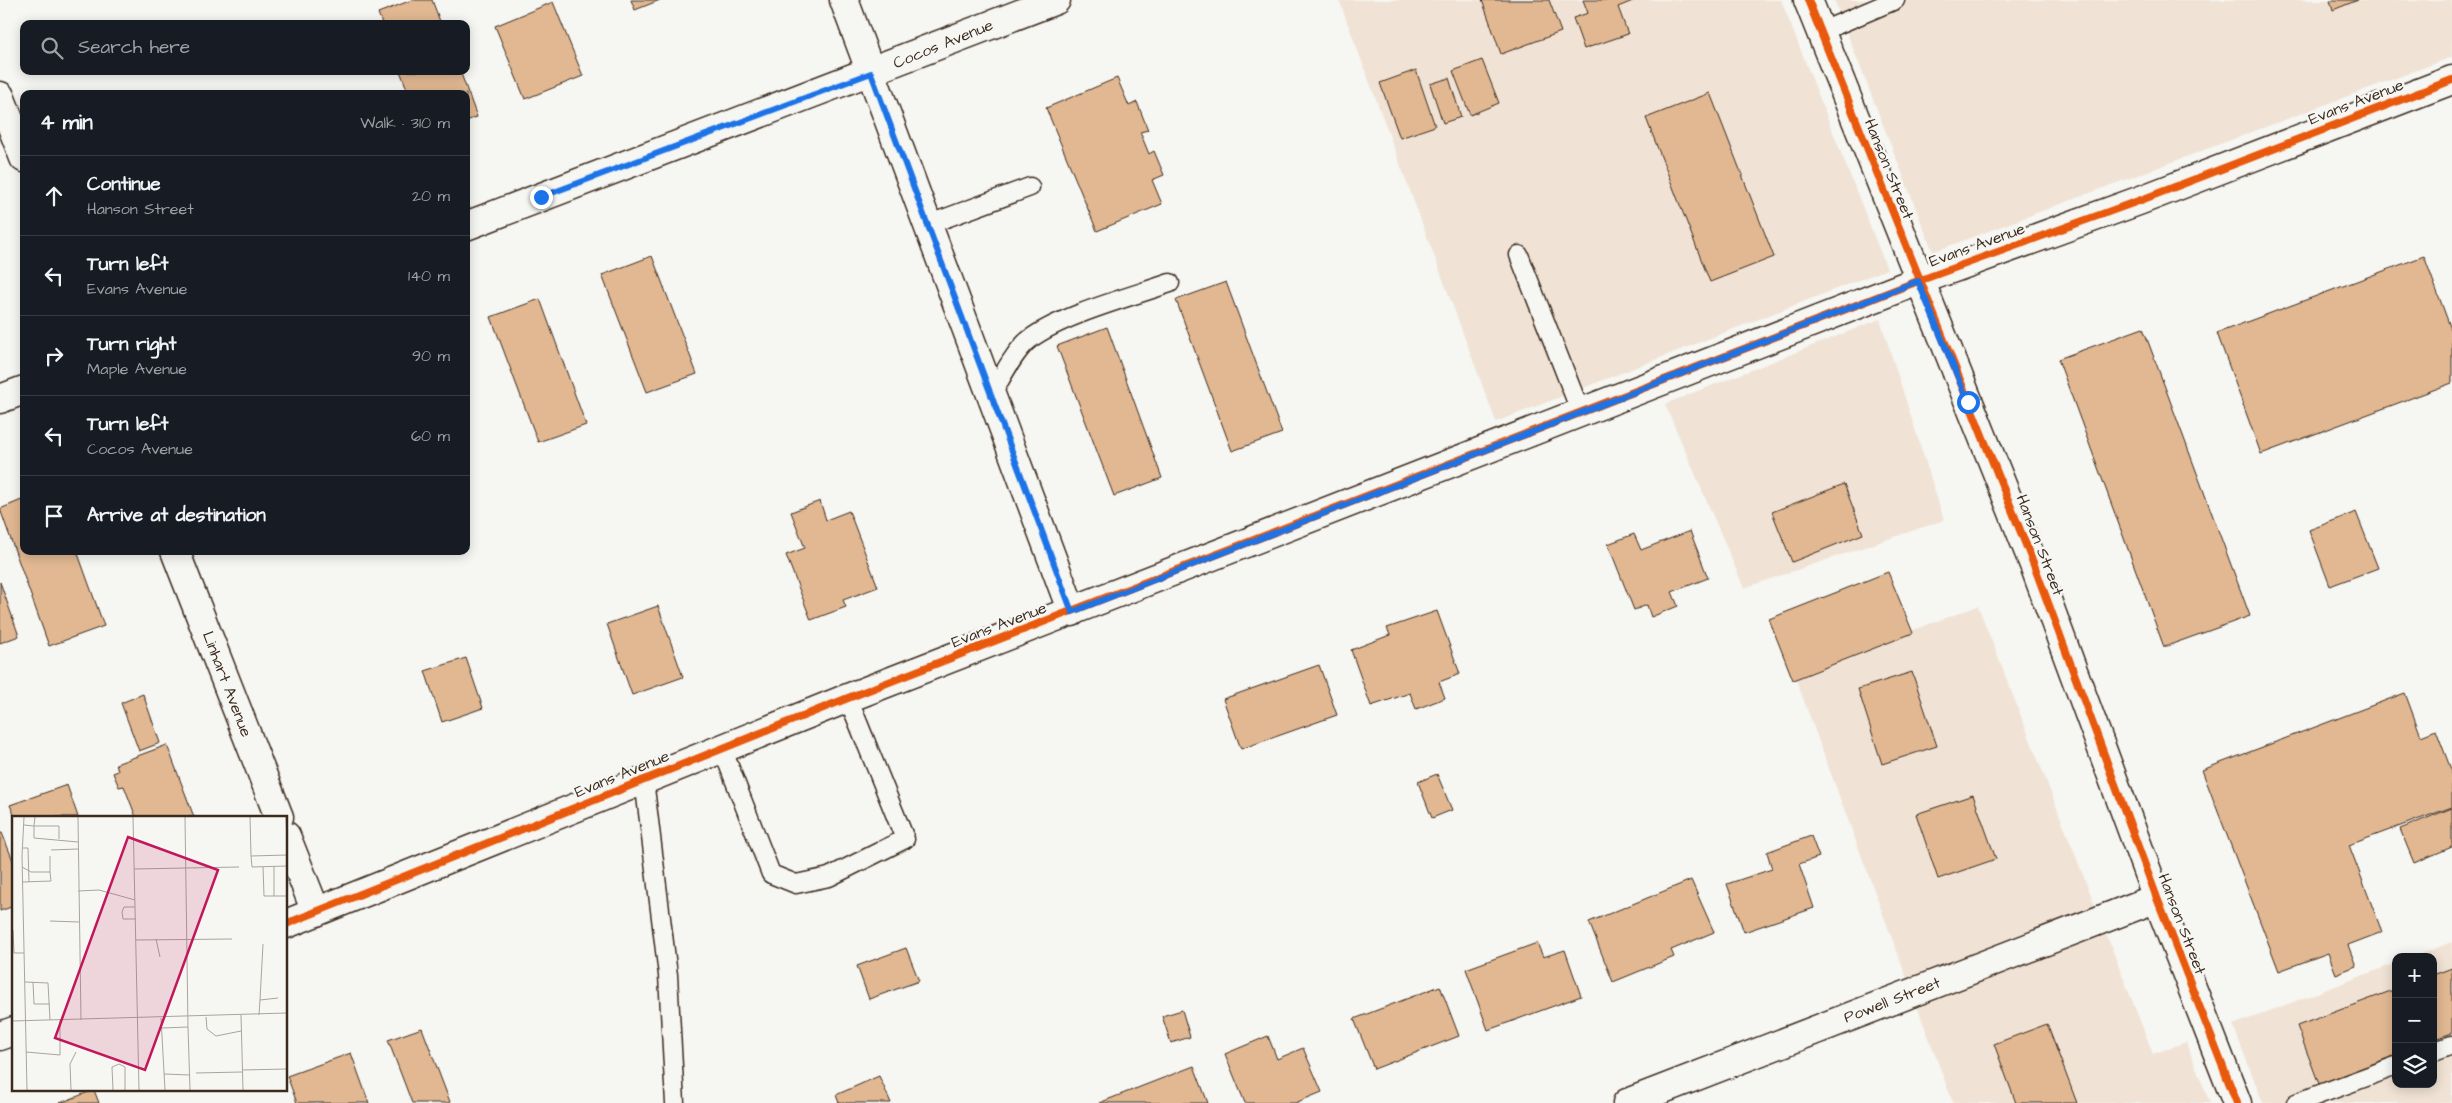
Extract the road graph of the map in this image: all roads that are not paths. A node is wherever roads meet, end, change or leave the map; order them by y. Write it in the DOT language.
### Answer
graph roads {
  1 [pos="844,0"];
  2 [pos="1056,0"];
  3 [pos="1808,0"];
  4 [pos="1895,0"];
  5 [pos="1820,32"];
  6 [pos="871,73"];
  7 [pos="2452,80"];
  8 [pos="0,96"];
  9 [pos="20,148"];
  10 [pos="1030,187"];
  11 [pos="470,224"];
  12 [pos="927,225"];
  13 [pos="1519,255"];
  14 [pos="1918,281"];
  15 [pos="1170,283"];
  16 [pos="20,392"];
  17 [pos="991,396"];
  18 [pos="0,399"];
  19 [pos="1581,413"];
  20 [pos="177,555"];
  21 [pos="1072,612"];
  22 [pos="848,698"];
  23 [pos="722,748"];
  24 [pos="644,780"];
  25 [pos="279,816"];
  26 [pos="288,841"];
  27 [pos="2157,898"];
  28 [pos="316,912"];
  29 [pos="288,923"];
  30 [pos="12,1032"];
  31 [pos="0,1036"];
  32 [pos="2452,1045"];
  33 [pos="2437,1051"];
  34 [pos="2392,1067"];
  35 [pos="675,1103"];
  36 [pos="1627,1103"];
  37 [pos="2237,1103"];
  38 [pos="2296,1103"];
  1 -- 6 [label="street"];
  2 -- 6 [label="street, Cocos Avenue"];
  3 -- 5 [label="street, Hanson Street"];
  4 -- 5 [label="lane"];
  5 -- 14 [label="street, Hanson Street"];
  6 -- 11 [label="street, Cocos Avenue"];
  6 -- 12 [label="street"];
  7 -- 14 [label="street, Evans Avenue"];
  8 -- 9 [label="street"];
  10 -- 12 [label="lane"];
  12 -- 17 [label="street"];
  13 -- 19 [label="lane"];
  14 -- 19 [label="street, Evans Avenue"];
  14 -- 27 [label="street, Hanson Street"];
  15 -- 17 [label="lane"];
  16 -- 18 [label="street"];
  17 -- 21 [label="street"];
  19 -- 21 [label="street, Evans Avenue"];
  20 -- 25 [label="street, Linhart Avenue"];
  21 -- 22 [label="street, Evans Avenue"];
  22 -- 23 [label="street, Evans Avenue"];
  22 -- 23 [label="lane"];
  23 -- 24 [label="street, Evans Avenue"];
  24 -- 28 [label="street, Evans Avenue"];
  24 -- 35 [label="lane"];
  26 -- 28 [label="street"];
  27 -- 36 [label="street, Powell Street"];
  27 -- 37 [label="street, Hanson Street"];
  28 -- 29 [label="street, Evans Avenue"];
  30 -- 31 [label="street"];
  32 -- 33 [label="lane"];
  34 -- 38 [label="lane"];
}
